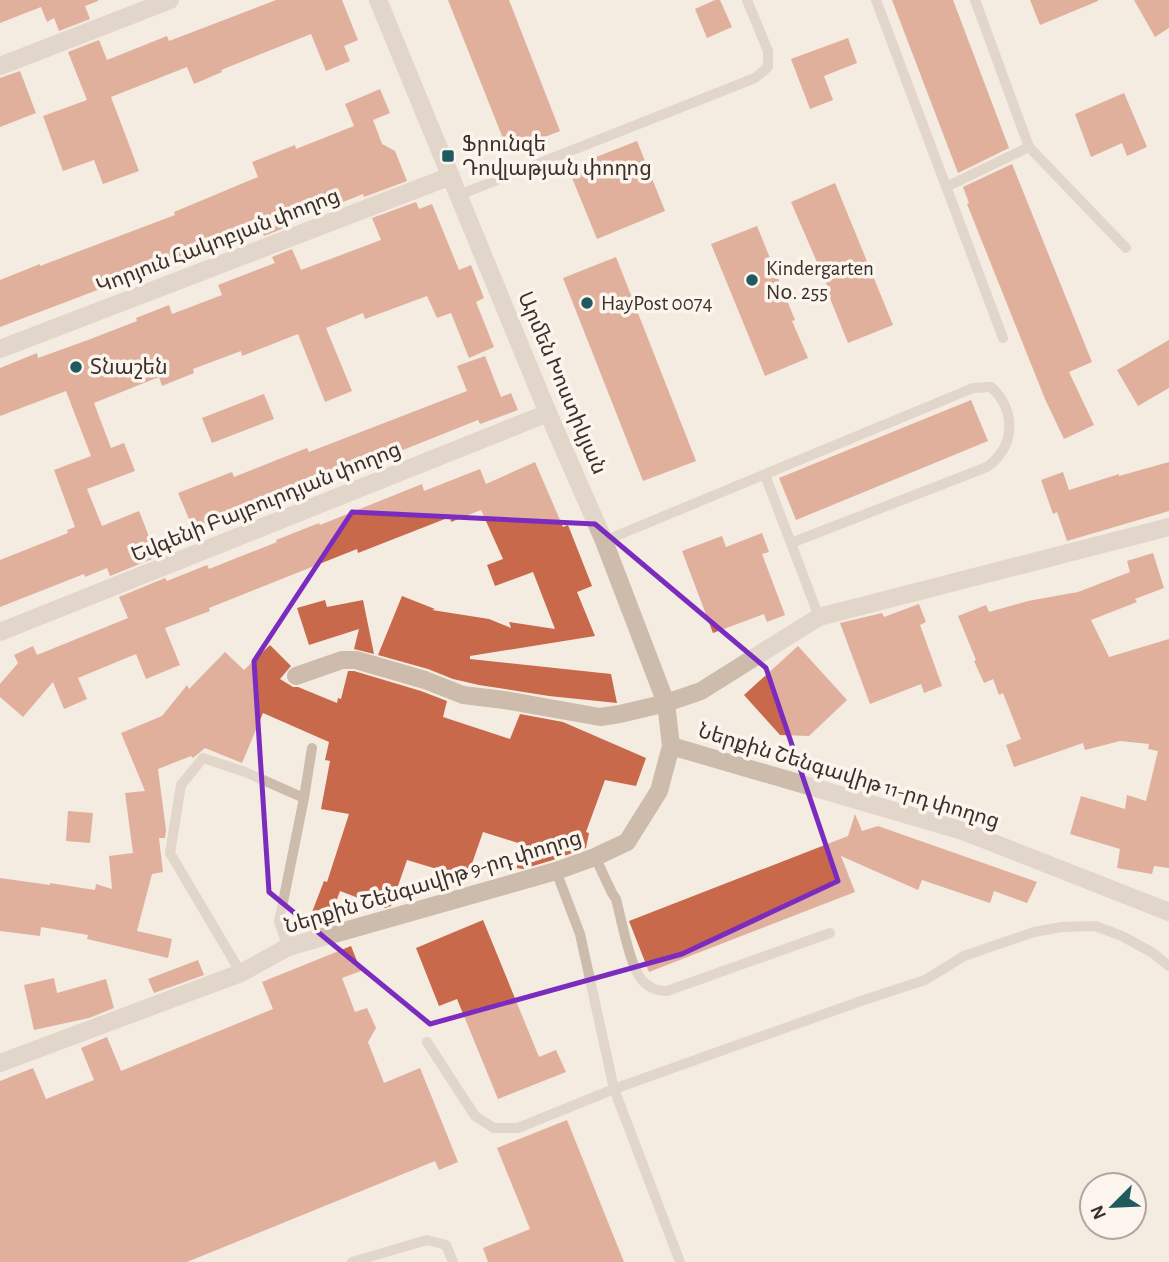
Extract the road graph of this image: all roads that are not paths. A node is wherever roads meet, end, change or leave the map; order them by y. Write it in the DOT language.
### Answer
graph roads {
  1 [pos="170,0"];
  2 [pos="378,0"];
  3 [pos="747,0"];
  4 [pos="876,0"];
  5 [pos="975,0"];
  6 [pos="0,66"];
  7 [pos="1029,147"];
  8 [pos="451,176"];
  9 [pos="946,187"];
  10 [pos="459,195"];
  11 [pos="1126,248"];
  12 [pos="1003,338"];
  13 [pos="0,349"];
  14 [pos="548,413"];
  15 [pos="765,475"];
  16 [pos="1169,527"];
  17 [pos="604,541"];
  18 [pos="791,543"];
  19 [pos="819,617"];
  20 [pos="0,632"];
  21 [pos="296,676"];
  22 [pos="666,703"];
  23 [pos="671,746"];
  24 [pos="312,747"];
  25 [pos="659,791"];
  26 [pos="304,798"];
  27 [pos="595,857"];
  28 [pos="555,871"];
  29 [pos="1169,912"];
  30 [pos="830,933"];
  31 [pos="288,947"];
  32 [pos="1169,966"];
  33 [pos="241,974"];
  34 [pos="427,1042"];
  35 [pos="0,1063"];
  36 [pos="614,1089"];
  37 [pos="352,1262"];
  38 [pos="453,1262"];
  39 [pos="680,1262"];
  1 -- 6 [label="street"];
  2 -- 8 [label="street, Արմեն Խոստիկյան"];
  3 -- 10 [label="lane"];
  4 -- 9 [label="lane"];
  5 -- 7 [label="lane"];
  7 -- 9 [label="lane"];
  7 -- 11 [label="lane"];
  8 -- 10 [label="street, Արմեն Խոստիկյան"];
  8 -- 13 [label="street, Կորյուն Հակոբյան փողոց"];
  9 -- 12 [label="lane"];
  10 -- 14 [label="street, Արմեն Խոստիկյան"];
  14 -- 17 [label="street, Արմեն Խոստիկյան"];
  14 -- 20 [label="street, Եվգենի Բայբուրդյան փողոց"];
  15 -- 17 [label="lane"];
  15 -- 18 [label="lane"];
  15 -- 18 [label="lane"];
  16 -- 19 [label="street"];
  17 -- 22 [label="street, Արմեն Խոստիկյան"];
  18 -- 19 [label="lane"];
  19 -- 22 [label="street"];
  21 -- 22 [label="street"];
  22 -- 23 [label="street, Արմեն Խոստիկյան"];
  23 -- 25 [label="street, Արմեն Խոստիկյան"];
  23 -- 29 [label="street, Ներքին Շենգավիթ 11-րդ փողոց"];
  24 -- 26 [label="lane"];
  25 -- 27 [label="street, Ներքին Շենգավիթ 9-րդ փողոց"];
  26 -- 31 [label="lane"];
  26 -- 33 [label="lane"];
  27 -- 28 [label="street, Ներքին Շենգավիթ 9-րդ փողոց"];
  27 -- 30 [label="lane"];
  28 -- 31 [label="street, Ներքին Շենգավիթ 9-րդ փողոց"];
  28 -- 36 [label="lane"];
  31 -- 33 [label="street, Ներքին Շենգավիթ 9-րդ փողոց"];
  32 -- 36 [label="lane"];
  33 -- 35 [label="street, Ներքին Շենգավիթ 9-րդ փողոց"];
  34 -- 36 [label="lane"];
  36 -- 39 [label="lane"];
  37 -- 38 [label="lane"];
}
